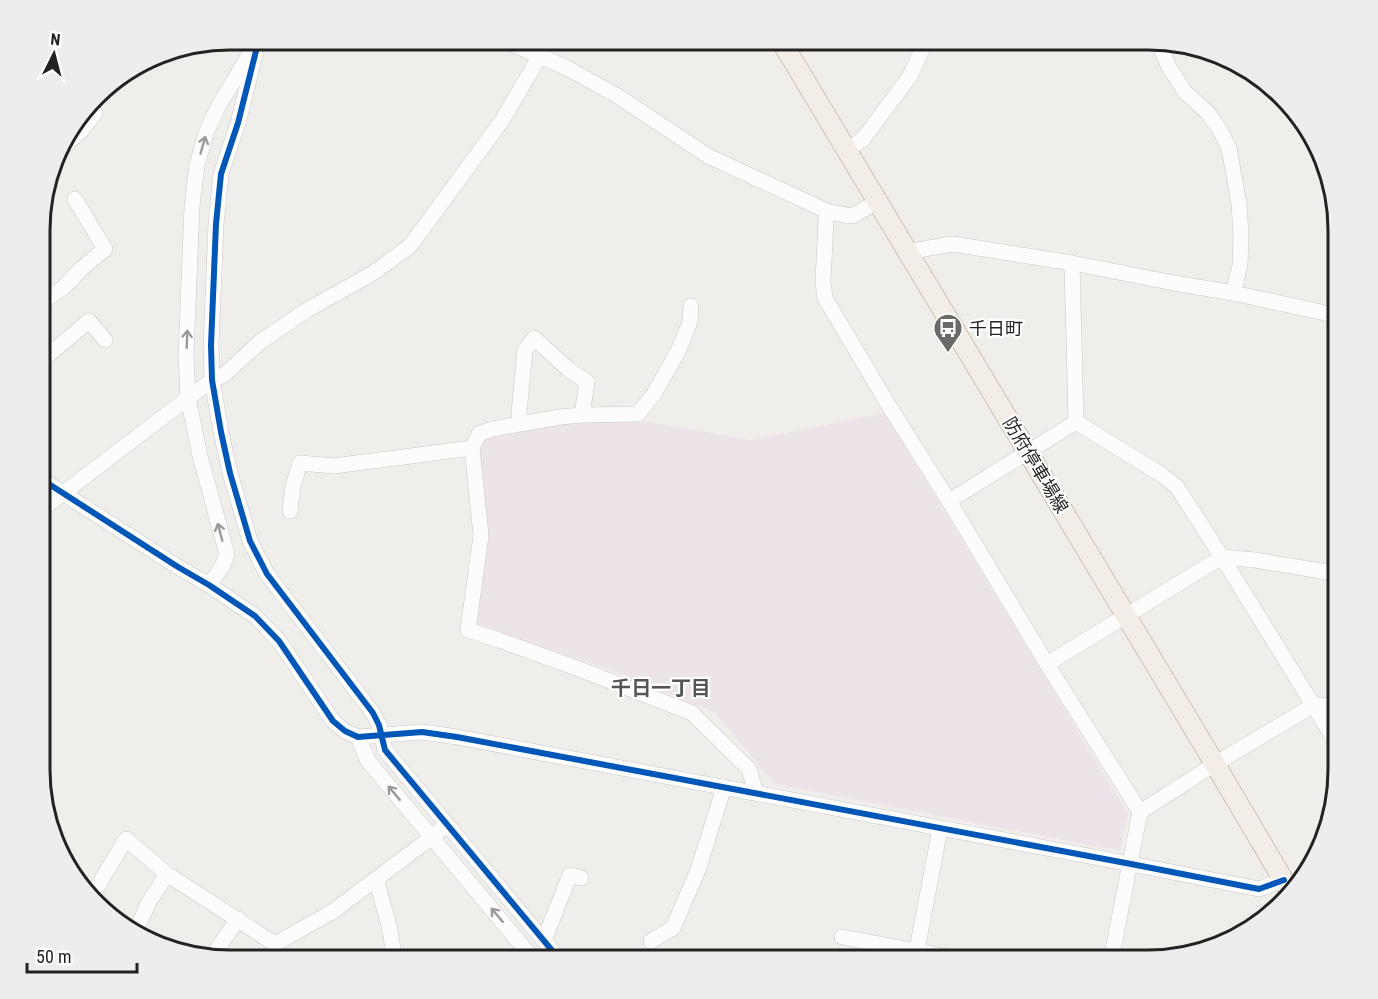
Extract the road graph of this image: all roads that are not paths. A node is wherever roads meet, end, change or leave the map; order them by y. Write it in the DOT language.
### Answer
graph roads {
  1 [pos="252,50"];
  2 [pos="255,50"];
  3 [pos="527,50"];
  4 [pos="542,50"];
  5 [pos="786,50"];
  6 [pos="922,50"];
  7 [pos="1162,50"];
  8 [pos="539,55"];
  9 [pos="95,113"];
  10 [pos="77,135"];
  11 [pos="846,151"];
  12 [pos="75,199"];
  13 [pos="877,202"];
  14 [pos="829,212"];
  15 [pos="907,252"];
  16 [pos="1072,263"];
  17 [pos="1233,293"];
  18 [pos="50,297"];
  19 [pos="691,306"];
  20 [pos="1328,314"];
  21 [pos="105,340"];
  22 [pos="50,354"];
  23 [pos="212,380"];
  24 [pos="188,398"];
  25 [pos="582,415"];
  26 [pos="1076,422"];
  27 [pos="520,423"];
  28 [pos="472,448"];
  29 [pos="1028,452"];
  30 [pos="50,485"];
  31 [pos="62,494"];
  32 [pos="949,501"];
  33 [pos="50,503"];
  34 [pos="290,511"];
  35 [pos="1222,557"];
  36 [pos="1328,570"];
  37 [pos="209,585"];
  38 [pos="1126,616"];
  39 [pos="1047,664"];
  40 [pos="1314,705"];
  41 [pos="1328,706"];
  42 [pos="1328,729"];
  43 [pos="381,735"];
  44 [pos="358,737"];
  45 [pos="1215,764"];
  46 [pos="724,787"];
  47 [pos="756,793"];
  48 [pos="1140,812"];
  49 [pos="446,825"];
  50 [pos="940,829"];
  51 [pos="432,837"];
  52 [pos="1131,864"];
  53 [pos="166,874"];
  54 [pos="581,878"];
  55 [pos="376,879"];
  56 [pos="1286,885"];
  57 [pos="1285,886"];
  58 [pos="96,890"];
  59 [pos="238,919"];
  60 [pos="138,925"];
  61 [pos="842,937"];
  62 [pos="544,940"];
  63 [pos="651,941"];
  64 [pos="217,949"];
  65 [pos="393,949"];
  66 [pos="525,949"];
  67 [pos="551,949"];
  68 [pos="892,950"];
  69 [pos="917,950"];
  70 [pos="1113,950"];
  24 -- 1 [label="street, one-way"];
  2 -- 23 [label="street"];
  3 -- 8 [label="street"];
  4 -- 8 [label="street"];
  5 -- 11 [label="main road, 防府停車場線"];
  6 -- 11 [label="street"];
  7 -- 17 [label="street"];
  8 -- 14 [label="street"];
  8 -- 23 [label="street"];
  9 -- 10 [label="street"];
  11 -- 13 [label="main road, 防府停車場線"];
  12 -- 18 [label="street"];
  13 -- 14 [label="street"];
  13 -- 15 [label="main road, 防府停車場線"];
  14 -- 32 [label="street"];
  15 -- 16 [label="street"];
  15 -- 29 [label="main road, 防府停車場線"];
  16 -- 17 [label="street"];
  16 -- 26 [label="street"];
  17 -- 20 [label="street"];
  19 -- 25 [label="street"];
  21 -- 22 [label="street"];
  23 -- 24 [label="street"];
  23 -- 43 [label="street"];
  24 -- 31 [label="street"];
  37 -- 24 [label="street, one-way"];
  25 -- 27 [label="street"];
  25 -- 27 [label="street"];
  26 -- 29 [label="street"];
  26 -- 35 [label="street"];
  27 -- 28 [label="street"];
  28 -- 34 [label="street"];
  28 -- 47 [label="street"];
  29 -- 32 [label="street"];
  29 -- 38 [label="main road, 防府停車場線"];
  30 -- 31 [label="street"];
  31 -- 33 [label="street"];
  31 -- 37 [label="street"];
  32 -- 39 [label="street"];
  35 -- 36 [label="street"];
  35 -- 38 [label="street"];
  35 -- 40 [label="street"];
  37 -- 44 [label="street"];
  38 -- 39 [label="street"];
  38 -- 45 [label="main road, 防府停車場線"];
  39 -- 48 [label="street"];
  40 -- 41 [label="street"];
  40 -- 42 [label="street"];
  40 -- 45 [label="street"];
  43 -- 44 [label="street"];
  43 -- 46 [label="street"];
  43 -- 49 [label="street"];
  51 -- 44 [label="street, one-way"];
  45 -- 48 [label="street"];
  45 -- 56 [label="main road, 防府停車場線"];
  46 -- 47 [label="street"];
  46 -- 63 [label="street"];
  47 -- 50 [label="street"];
  48 -- 52 [label="street"];
  49 -- 51 [label="street"];
  49 -- 62 [label="street"];
  50 -- 52 [label="street"];
  50 -- 69 [label="street"];
  51 -- 55 [label="street"];
  66 -- 51 [label="street, one-way"];
  52 -- 57 [label="street"];
  52 -- 70 [label="street"];
  53 -- 58 [label="street"];
  53 -- 59 [label="street"];
  53 -- 60 [label="street"];
  54 -- 62 [label="street"];
  55 -- 59 [label="street"];
  55 -- 65 [label="street"];
  59 -- 64 [label="street"];
  61 -- 68 [label="street"];
  62 -- 67 [label="street"];
}
